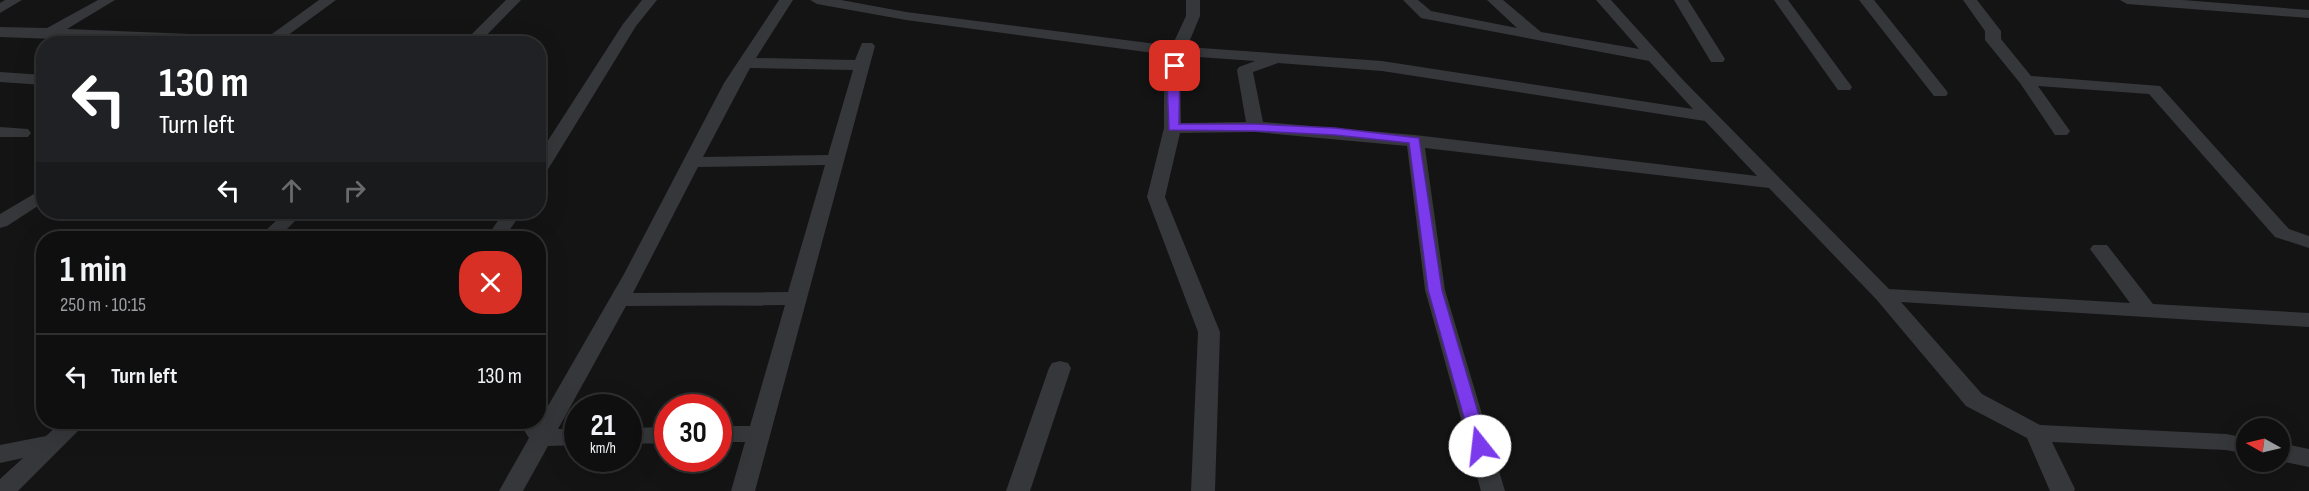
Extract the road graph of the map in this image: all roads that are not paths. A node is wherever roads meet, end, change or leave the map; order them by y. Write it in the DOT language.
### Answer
graph roads {
  1 [pos="15,0"];
  2 [pos="108,0"];
  3 [pos="329,0"];
  4 [pos="514,0"];
  5 [pos="650,0"];
  6 [pos="786,0"];
  7 [pos="817,0"];
  8 [pos="1193,0"];
  9 [pos="1410,0"];
  10 [pos="1494,0"];
  11 [pos="1603,0"];
  12 [pos="1681,0"];
  13 [pos="1781,0"];
  14 [pos="1866,0"];
  15 [pos="1970,0"];
  16 [pos="2127,0"];
  17 [pos="0,9"];
  18 [pos="2309,14"];
  19 [pos="0,32"];
  20 [pos="50,33"];
  21 [pos="120,36"];
  22 [pos="277,36"];
  23 [pos="477,36"];
  24 [pos="1536,36"];
  25 [pos="1177,51"];
  26 [pos="1655,57"];
  27 [pos="1276,58"];
  28 [pos="1717,60"];
  29 [pos="745,63"];
  30 [pos="0,77"];
  31 [pos="36,79"];
  32 [pos="2026,80"];
  33 [pos="1844,87"];
  34 [pos="1940,93"];
  35 [pos="1710,117"];
  36 [pos="1255,127"];
  37 [pos="1173,128"];
  38 [pos="2061,131"];
  39 [pos="0,132"];
  40 [pos="22,134"];
  41 [pos="1415,140"];
  42 [pos="546,158"];
  43 [pos="837,160"];
  44 [pos="692,162"];
  45 [pos="1773,183"];
  46 [pos="36,198"];
  47 [pos="287,219"];
  48 [pos="0,222"];
  49 [pos="275,231"];
  50 [pos="2309,242"];
  51 [pos="2100,249"];
  52 [pos="1883,295"];
  53 [pos="798,298"];
  54 [pos="619,300"];
  55 [pos="2147,311"];
  56 [pos="2309,320"];
  57 [pos="1060,368"];
  58 [pos="546,414"];
  59 [pos="67,429"];
  60 [pos="536,430"];
  61 [pos="2036,433"];
  62 [pos="732,434"];
  63 [pos="760,434"];
  64 [pos="564,435"];
  65 [pos="52,443"];
  66 [pos="2236,444"];
  67 [pos="0,454"];
  68 [pos="2290,454"];
  69 [pos="2309,458"];
  70 [pos="3,491"];
  71 [pos="511,491"];
  72 [pos="743,491"];
  73 [pos="1018,491"];
  74 [pos="1203,491"];
  75 [pos="1493,491"];
  76 [pos="2062,491"];
  1 -- 17 [label="street"];
  2 -- 20 [label="street"];
  3 -- 22 [label="street"];
  4 -- 23 [label="street"];
  5 -- 42 [label="street"];
  6 -- 29 [label="street"];
  7 -- 25 [label="street"];
  8 -- 25 [label="street"];
  9 -- 24 [label="street"];
  10 -- 24 [label="street"];
  11 -- 26 [label="street"];
  12 -- 28 [label="street"];
  13 -- 33 [label="street"];
  14 -- 34 [label="street"];
  15 -- 32 [label="street"];
  16 -- 18 [label="street"];
  19 -- 20 [label="street"];
  20 -- 21 [label="street"];
  24 -- 26 [label="street"];
  25 -- 27 [label="street"];
  25 -- 37 [label="street"];
  26 -- 35 [label="street"];
  27 -- 35 [label="street"];
  27 -- 36 [label="street"];
  29 -- 43 [label="street"];
  29 -- 44 [label="street"];
  30 -- 31 [label="street"];
  32 -- 38 [label="street"];
  32 -- 50 [label="street"];
  35 -- 45 [label="street"];
  36 -- 37 [label="street"];
  36 -- 41 [label="street"];
  37 -- 74 [label="street"];
  39 -- 40 [label="street"];
  41 -- 45 [label="street"];
  41 -- 75 [label="street"];
  43 -- 44 [label="street"];
  43 -- 53 [label="street"];
  44 -- 54 [label="street"];
  45 -- 52 [label="street"];
  46 -- 48 [label="street"];
  47 -- 49 [label="street"];
  51 -- 55 [label="street"];
  52 -- 55 [label="street"];
  52 -- 61 [label="street"];
  53 -- 54 [label="street"];
  53 -- 63 [label="street"];
  54 -- 58 [label="street"];
  55 -- 56 [label="street"];
  57 -- 73 [label="street"];
  59 -- 65 [label="street"];
  60 -- 64 [label="street"];
  60 -- 71 [label="street"];
  61 -- 66 [label="street"];
  61 -- 76 [label="street"];
  62 -- 63 [label="street"];
  63 -- 72 [label="street"];
  65 -- 67 [label="street"];
  65 -- 70 [label="street"];
  68 -- 69 [label="street"];
}
